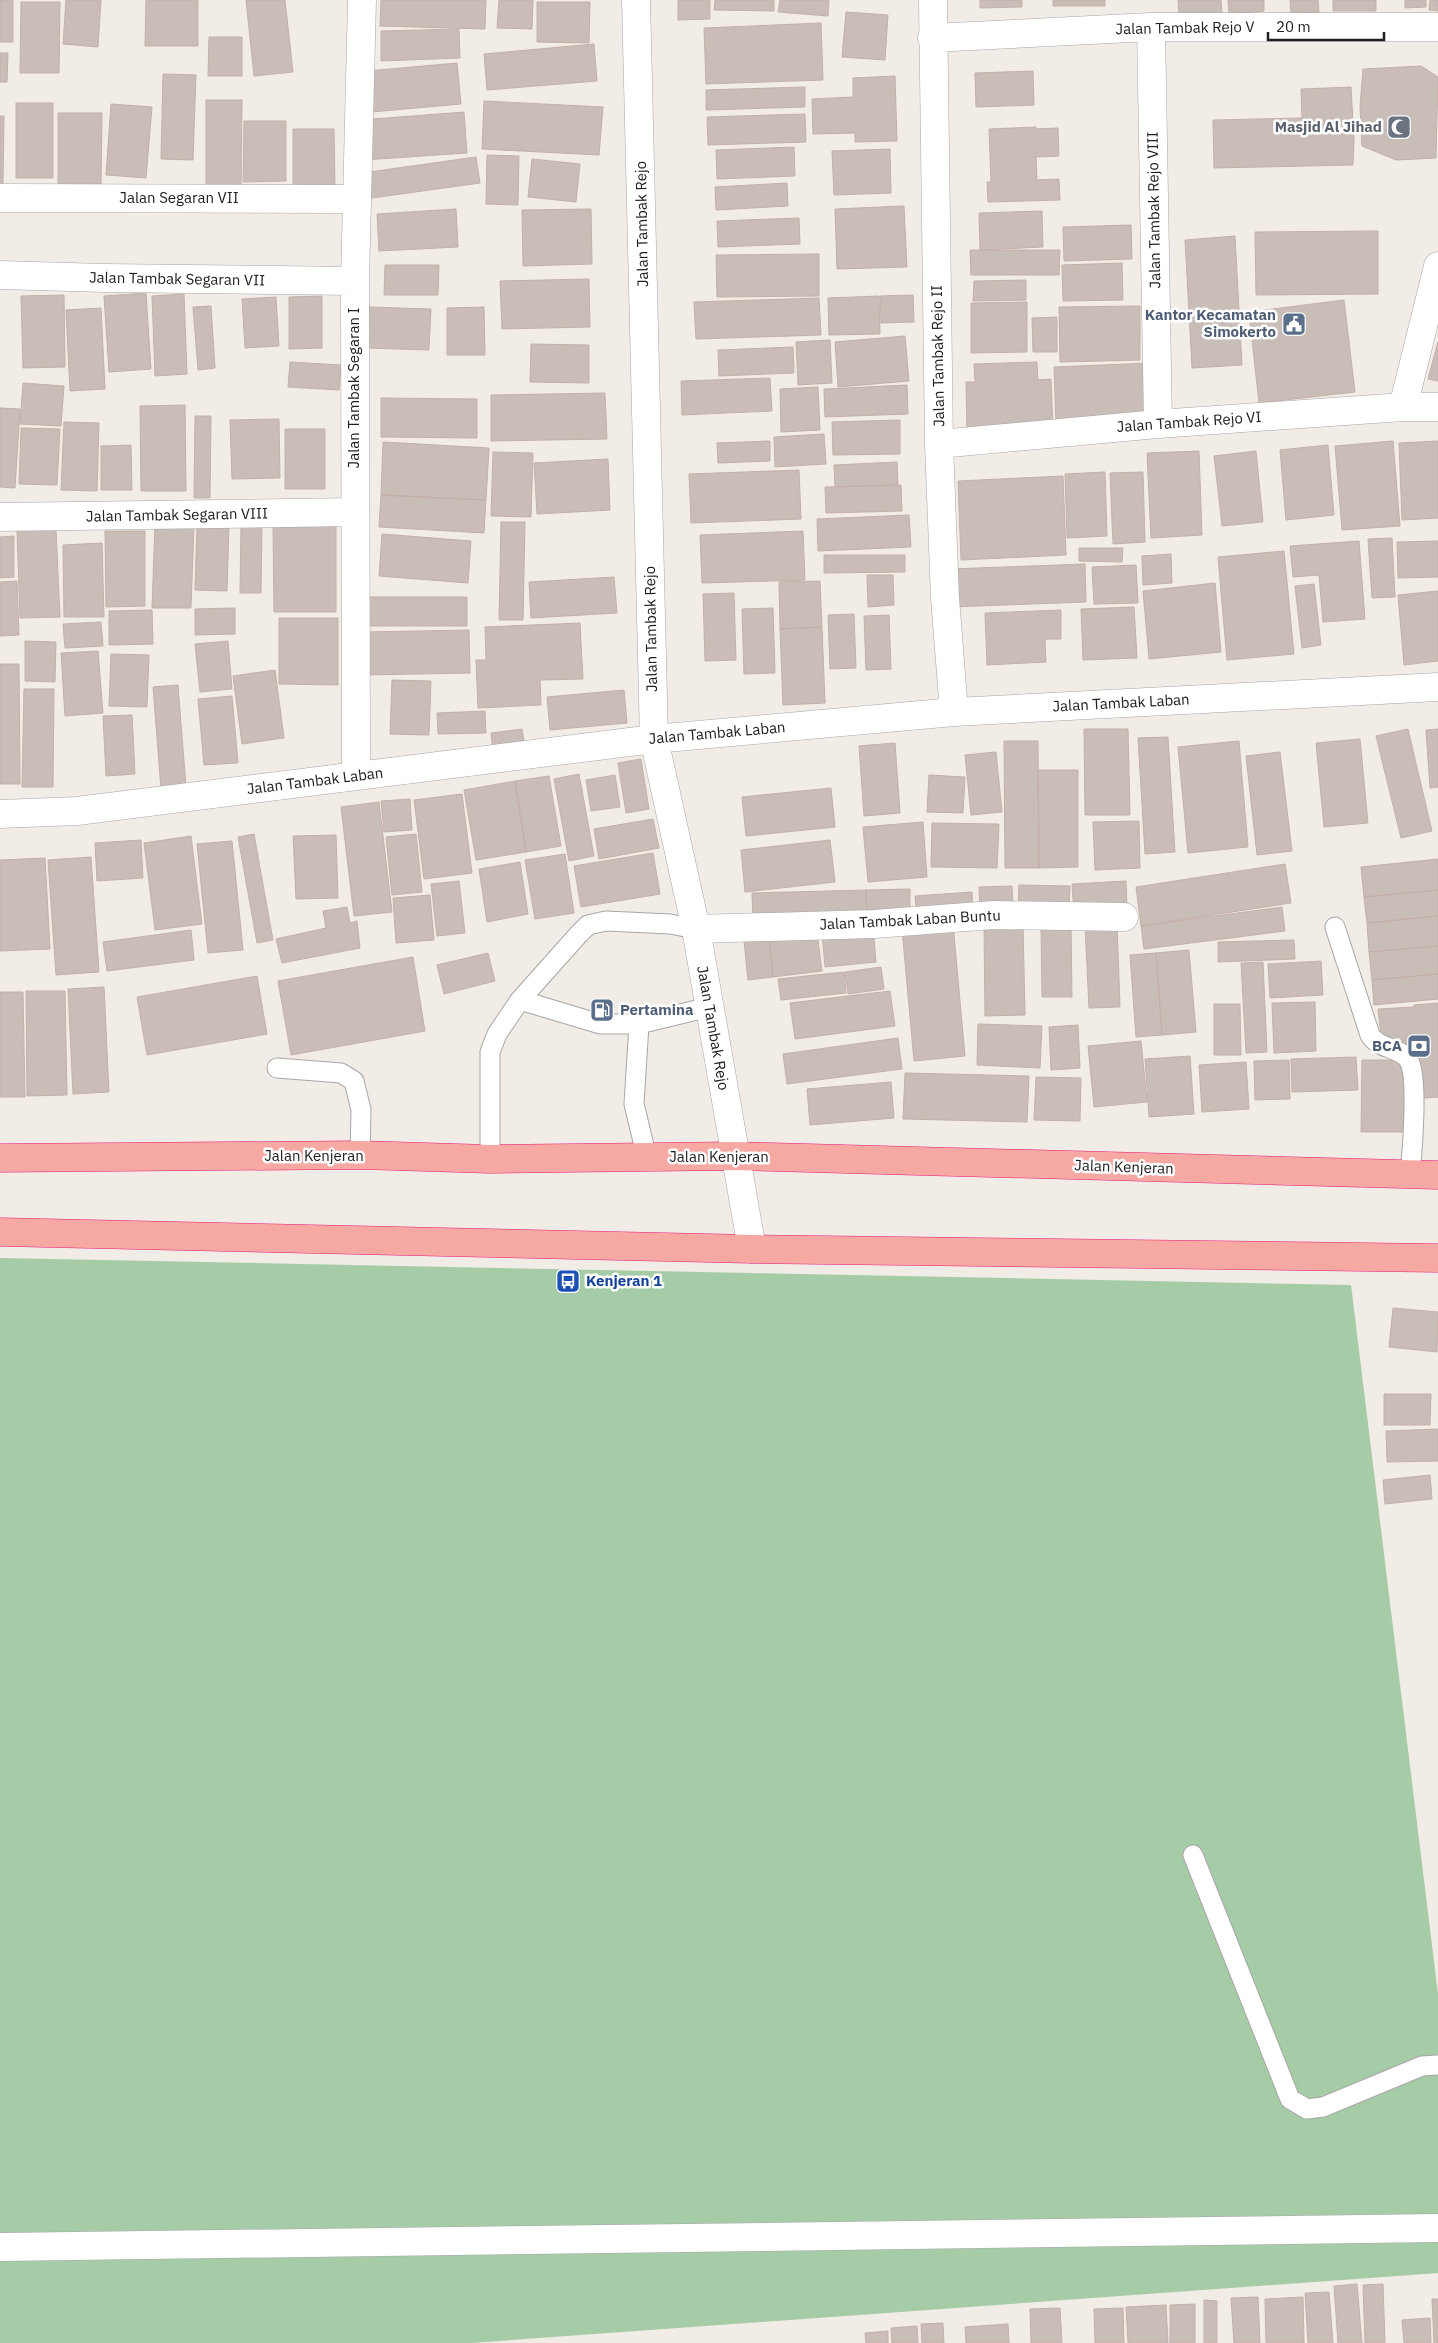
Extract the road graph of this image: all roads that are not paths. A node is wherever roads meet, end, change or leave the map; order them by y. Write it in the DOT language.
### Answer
graph roads {
  1 [pos="362,0"];
  2 [pos="636,0"];
  3 [pos="932,0"];
  4 [pos="1151,27"];
  5 [pos="1438,27"];
  6 [pos="932,38"];
  7 [pos="0,198"];
  8 [pos="357,199"];
  9 [pos="1438,266"];
  10 [pos="0,275"];
  11 [pos="355,280"];
  12 [pos="1438,406"];
  13 [pos="1403,407"];
  14 [pos="1158,424"];
  15 [pos="939,444"];
  16 [pos="354,512"];
  17 [pos="0,517"];
  18 [pos="1438,687"];
  19 [pos="954,712"];
  20 [pos="654,739"];
  21 [pos="356,776"];
  22 [pos="0,814"];
  23 [pos="1124,917"];
  24 [pos="1335,927"];
  25 [pos="696,930"];
  26 [pos="520,1000"];
  27 [pos="709,1007"];
  28 [pos="639,1024"];
  29 [pos="277,1068"];
  30 [pos="360,1155"];
  31 [pos="734,1156"];
  32 [pos="0,1158"];
  33 [pos="647,1158"];
  34 [pos="490,1159"];
  35 [pos="1410,1174"];
  36 [pos="1438,1175"];
  37 [pos="0,1232"];
  38 [pos="752,1249"];
  39 [pos="1438,1258"];
  40 [pos="1193,1855"];
  41 [pos="1438,2064"];
  42 [pos="1438,2228"];
  43 [pos="0,2247"];
  1 -- 8 [label="street, Jalan Tambak Segaran I"];
  2 -- 20 [label="street, Jalan Tambak Rejo"];
  3 -- 6 [label="street, Jalan Tambak Rejo II"];
  4 -- 5 [label="street, Jalan Tambak Rejo V"];
  4 -- 6 [label="street, Jalan Tambak Rejo V"];
  4 -- 14 [label="street, Jalan Tambak Rejo VIII"];
  6 -- 15 [label="street, Jalan Tambak Rejo II"];
  7 -- 8 [label="street, Jalan Segaran VII"];
  8 -- 11 [label="street, Jalan Tambak Segaran I"];
  9 -- 13 [label="street"];
  10 -- 11 [label="street, Jalan Tambak Segaran VII"];
  11 -- 16 [label="street, Jalan Tambak Segaran I"];
  12 -- 13 [label="street, Jalan Tambak Rejo VI"];
  13 -- 14 [label="street, Jalan Tambak Rejo VI"];
  14 -- 15 [label="street, Jalan Tambak Rejo VI"];
  15 -- 19 [label="street, Jalan Tambak Rejo II"];
  16 -- 17 [label="street, Jalan Tambak Segaran VIII"];
  16 -- 21 [label="street, Jalan Tambak Segaran I"];
  18 -- 19 [label="street, Jalan Tambak Laban"];
  19 -- 20 [label="street, Jalan Tambak Laban"];
  20 -- 21 [label="street, Jalan Tambak Laban"];
  20 -- 25 [label="street, Jalan Tambak Rejo"];
  21 -- 22 [label="street, Jalan Tambak Laban"];
  23 -- 25 [label="street, Jalan Tambak Laban Buntu"];
  24 -- 35 [label="lane"];
  25 -- 26 [label="lane"];
  25 -- 27 [label="street, Jalan Tambak Rejo"];
  26 -- 28 [label="lane"];
  26 -- 34 [label="lane"];
  27 -- 28 [label="lane"];
  27 -- 31 [label="street, Jalan Tambak Rejo"];
  28 -- 33 [label="lane"];
  29 -- 30 [label="lane"];
  30 -- 32 [label="highway, Jalan Kenjeran"];
  30 -- 34 [label="highway, Jalan Kenjeran"];
  31 -- 33 [label="highway, Jalan Kenjeran"];
  31 -- 35 [label="highway, Jalan Kenjeran"];
  31 -- 38 [label="street, Jalan Tambak Rejo"];
  33 -- 34 [label="highway, Jalan Kenjeran"];
  35 -- 36 [label="highway, Jalan Kenjeran"];
  37 -- 38 [label="highway"];
  38 -- 39 [label="highway"];
  40 -- 41 [label="lane"];
  42 -- 43 [label="street"];
}
